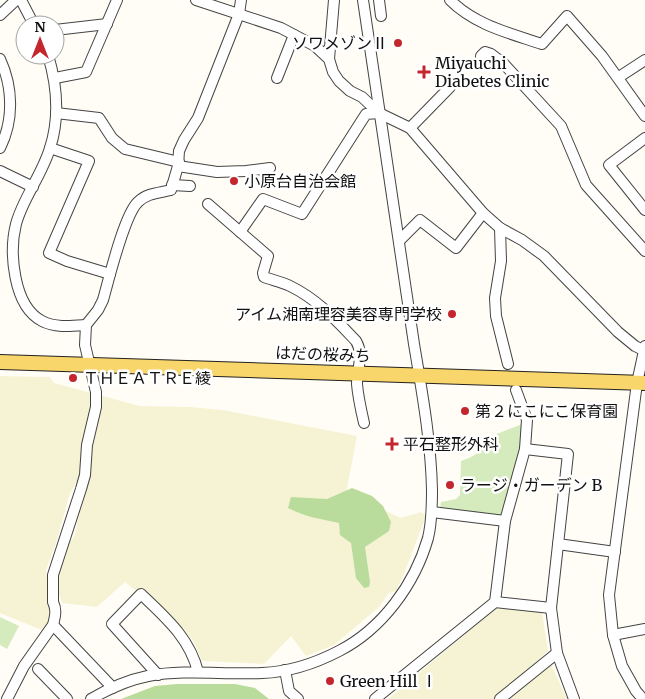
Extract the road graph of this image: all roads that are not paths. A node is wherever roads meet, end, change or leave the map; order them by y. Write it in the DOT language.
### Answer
graph roads {
  1 [pos="16,0"];
  2 [pos="21,0"];
  3 [pos="117,0"];
  4 [pos="196,0"];
  5 [pos="241,0"];
  6 [pos="334,0"];
  7 [pos="363,0"];
  8 [pos="379,0"];
  9 [pos="450,0"];
  10 [pos="239,14"];
  11 [pos="0,15"];
  12 [pos="29,15"];
  13 [pos="381,16"];
  14 [pos="107,24"];
  15 [pos="65,29"];
  16 [pos="294,35"];
  17 [pos="0,58"];
  18 [pos="329,59"];
  19 [pos="498,59"];
  20 [pos="645,60"];
  21 [pos="51,65"];
  22 [pos="618,77"];
  23 [pos="55,78"];
  24 [pos="277,78"];
  25 [pos="448,94"];
  26 [pos="56,113"];
  27 [pos="379,113"];
  28 [pos="645,116"];
  29 [pos="410,128"];
  30 [pos="645,138"];
  31 [pos="0,148"];
  32 [pos="50,148"];
  33 [pos="178,164"];
  34 [pos="270,168"];
  35 [pos="0,171"];
  36 [pos="172,185"];
  37 [pos="190,186"];
  38 [pos="33,187"];
  39 [pos="208,204"];
  40 [pos="645,210"];
  41 [pos="483,213"];
  42 [pos="500,228"];
  43 [pos="240,232"];
  44 [pos="399,241"];
  45 [pos="645,251"];
  46 [pos="110,274"];
  47 [pos="86,325"];
  48 [pos="644,348"];
  49 [pos="0,362"];
  50 [pos="90,364"];
  51 [pos="508,364"];
  52 [pos="358,373"];
  53 [pos="419,375"];
  54 [pos="641,383"];
  55 [pos="516,390"];
  56 [pos="364,423"];
  57 [pos="526,449"];
  58 [pos="432,512"];
  59 [pos="505,521"];
  60 [pos="558,544"];
  61 [pos="615,552"];
  62 [pos="495,602"];
  63 [pos="551,608"];
  64 [pos="54,625"];
  65 [pos="645,628"];
  66 [pos="613,635"];
  67 [pos="557,654"];
  68 [pos="38,669"];
  69 [pos="285,670"];
  70 [pos="198,672"];
  71 [pos="158,675"];
  72 [pos="113,688"];
  73 [pos="7,699"];
  74 [pos="66,699"];
  75 [pos="91,699"];
  76 [pos="298,699"];
  77 [pos="375,699"];
  78 [pos="500,699"];
  79 [pos="574,699"];
  80 [pos="643,699"];
  1 -- 11 [label="street"];
  2 -- 12 [label="street"];
  3 -- 14 [label="street"];
  4 -- 10 [label="street"];
  5 -- 10 [label="street"];
  6 -- 18 [label="street"];
  7 -- 27 [label="street"];
  8 -- 13 [label="street"];
  9 -- 22 [label="street"];
  10 -- 16 [label="street"];
  10 -- 33 [label="street"];
  14 -- 15 [label="street"];
  14 -- 23 [label="street"];
  16 -- 18 [label="street"];
  16 -- 24 [label="street"];
  17 -- 31 [label="street"];
  18 -- 27 [label="street"];
  19 -- 45 [label="street"];
  20 -- 22 [label="street"];
  21 -- 23 [label="street"];
  22 -- 28 [label="street"];
  23 -- 26 [label="street"];
  25 -- 29 [label="street"];
  26 -- 32 [label="street"];
  26 -- 33 [label="street"];
  27 -- 29 [label="street"];
  27 -- 43 [label="street"];
  27 -- 44 [label="street"];
  29 -- 41 [label="street"];
  30 -- 40 [label="street"];
  32 -- 38 [label="street"];
  32 -- 46 [label="street"];
  33 -- 34 [label="street"];
  33 -- 36 [label="street"];
  35 -- 38 [label="street"];
  36 -- 37 [label="street"];
  36 -- 46 [label="street"];
  38 -- 47 [label="street"];
  39 -- 43 [label="street"];
  41 -- 42 [label="street"];
  41 -- 44 [label="street"];
  42 -- 48 [label="street"];
  42 -- 51 [label="street"];
  43 -- 52 [label="street"];
  44 -- 53 [label="street"];
  46 -- 47 [label="street"];
  47 -- 50 [label="street"];
  48 -- 54 [label="street"];
  49 -- 50 [label="main road, はだの桜みち"];
  50 -- 52 [label="main road, はだの桜みち"];
  50 -- 64 [label="street"];
  52 -- 53 [label="main road, はだの桜みち"];
  52 -- 56 [label="street"];
  53 -- 54 [label="main road, はだの桜みち"];
  53 -- 58 [label="street"];
  54 -- 61 [label="street"];
  55 -- 57 [label="street"];
  57 -- 59 [label="street"];
  57 -- 60 [label="street"];
  58 -- 59 [label="street"];
  58 -- 69 [label="street"];
  59 -- 62 [label="street"];
  60 -- 61 [label="street"];
  60 -- 63 [label="street"];
  61 -- 66 [label="street"];
  62 -- 63 [label="street"];
  62 -- 77 [label="street"];
  63 -- 67 [label="street"];
  64 -- 72 [label="street"];
  64 -- 73 [label="street"];
  65 -- 66 [label="street"];
  66 -- 80 [label="street"];
  67 -- 78 [label="street"];
  67 -- 79 [label="street"];
  68 -- 74 [label="street"];
  69 -- 70 [label="street"];
  69 -- 76 [label="street"];
  70 -- 71 [label="street"];
  70 -- 71 [label="street"];
  71 -- 72 [label="street"];
  72 -- 75 [label="street"];
}
